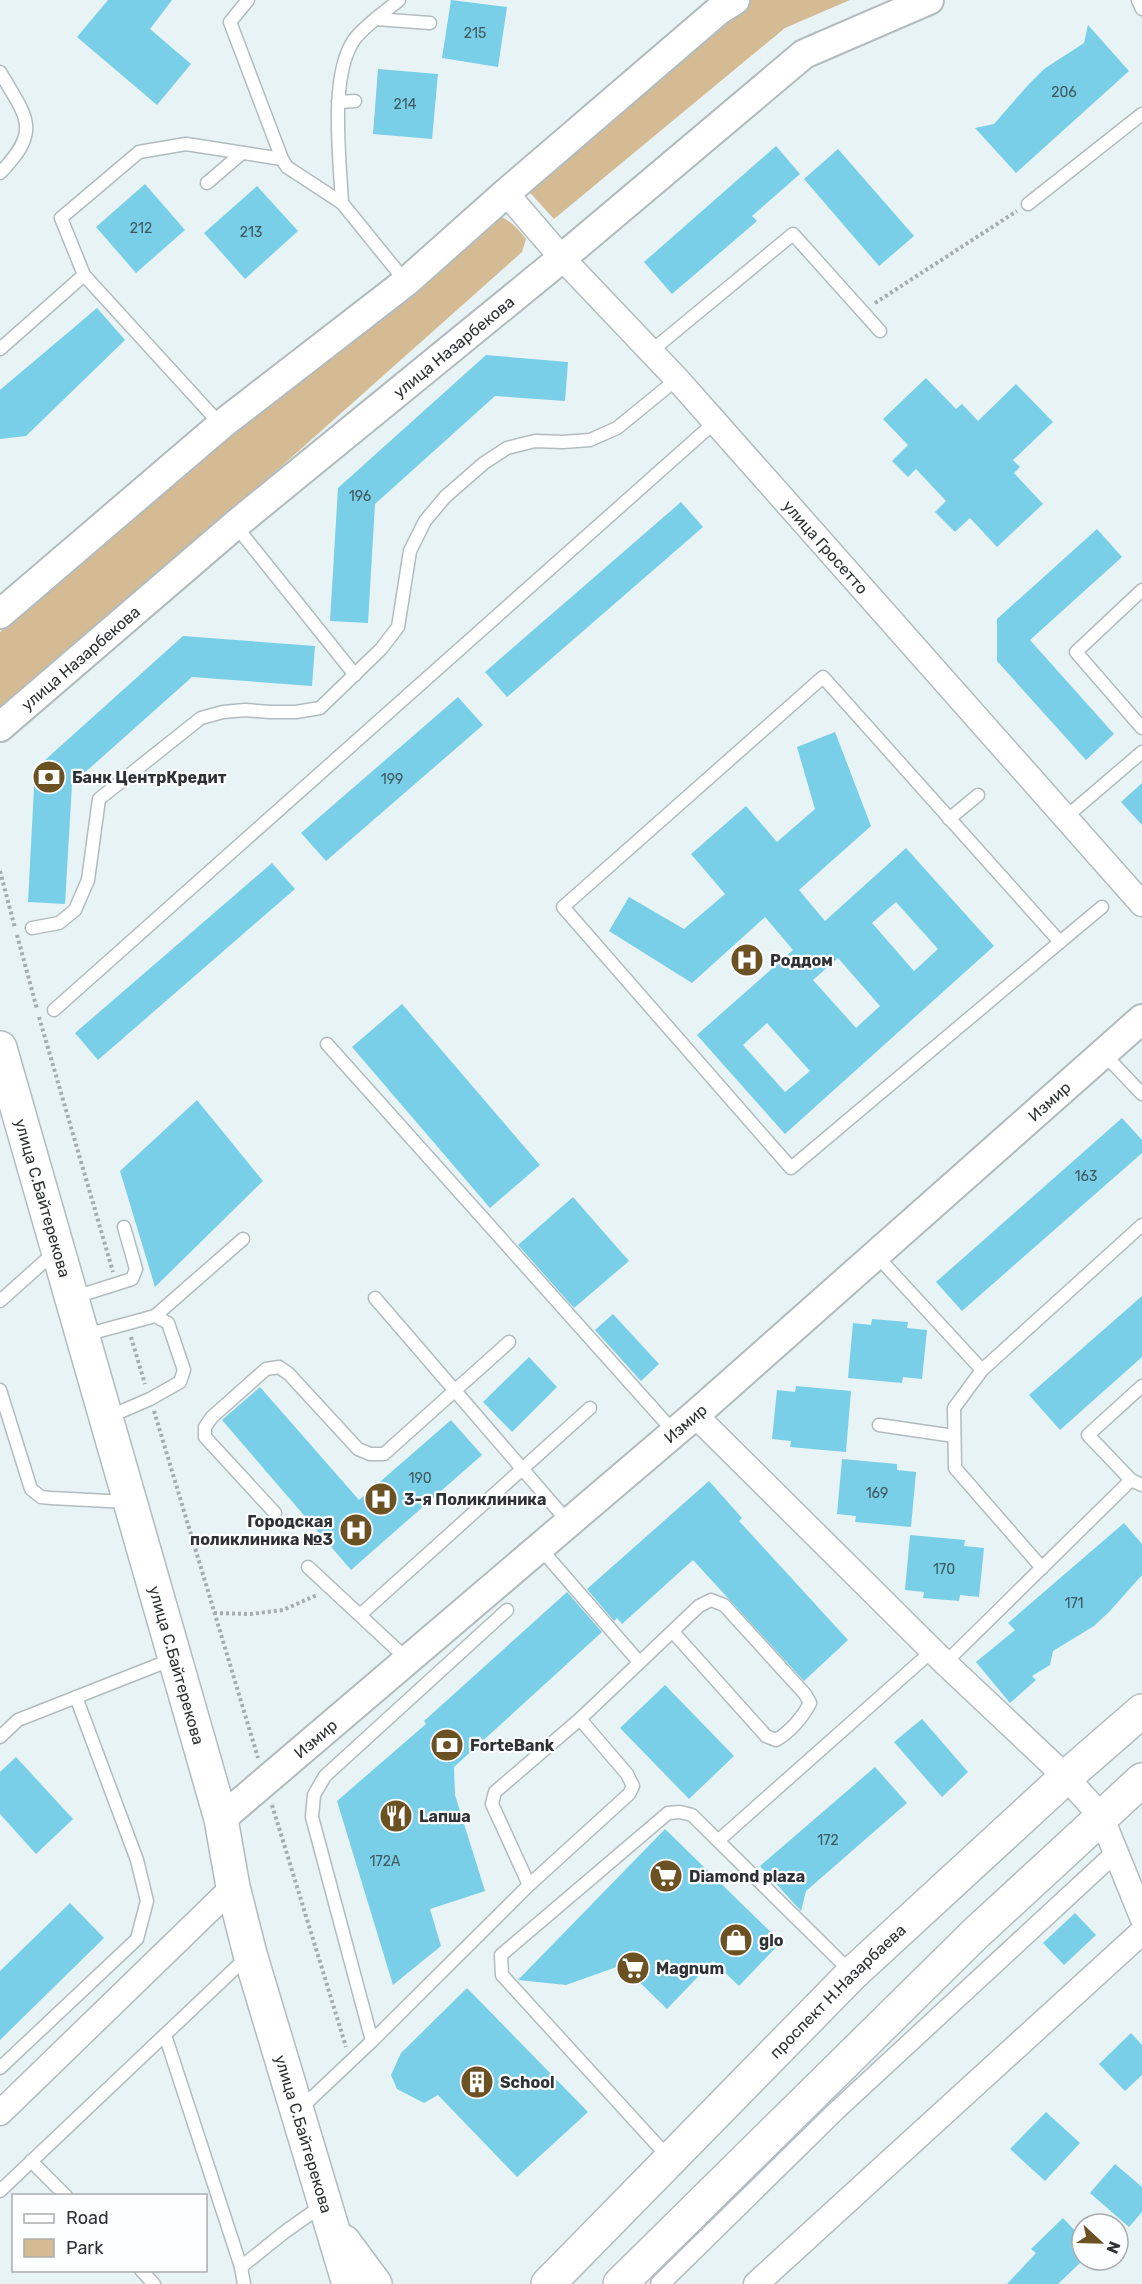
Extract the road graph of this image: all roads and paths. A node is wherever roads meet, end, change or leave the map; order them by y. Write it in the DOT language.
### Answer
graph roads {
  1 [pos="248,0"];
  2 [pos="399,0"];
  3 [pos="929,0"];
  4 [pos="1138,0"];
  5 [pos="720,4"];
  6 [pos="1142,9"];
  7 [pos="376,19"];
  8 [pos="430,23"];
  9 [pos="0,72"];
  10 [pos="355,101"];
  11 [pos="338,102"];
  12 [pos="1142,114"];
  13 [pos="242,153"];
  14 [pos="282,159"];
  15 [pos="0,173"];
  16 [pos="207,183"];
  17 [pos="506,193"];
  18 [pos="342,204"];
  19 [pos="1028,204"];
  20 [pos="562,258"];
  21 [pos="84,275"];
  22 [pos="406,282"];
  23 [pos="862,311"];
  24 [pos="880,331"];
  25 [pos="0,349"];
  26 [pos="650,352"];
  27 [pos="677,379"];
  28 [pos="715,422"];
  29 [pos="221,425"];
  30 [pos="234,525"];
  31 [pos="1142,590"];
  32 [pos="0,614"];
  33 [pos="355,675"];
  34 [pos="0,727"];
  35 [pos="1142,728"];
  36 [pos="1142,752"];
  37 [pos="978,795"];
  38 [pos="1066,817"];
  39 [pos="949,819"];
  40 [pos="0,871"];
  41 [pos="1142,904"];
  42 [pos="1102,907"];
  43 [pos="32,928"];
  44 [pos="1060,942"];
  45 [pos="54,1010"];
  46 [pos="1142,1019"];
  47 [pos="327,1044"];
  48 [pos="0,1048"];
  49 [pos="1103,1053"];
  50 [pos="1142,1094"];
  51 [pos="1142,1225"];
  52 [pos="124,1227"];
  53 [pos="243,1239"];
  54 [pos="57,1251"];
  55 [pos="876,1255"];
  56 [pos="116,1285"];
  57 [pos="375,1298"];
  58 [pos="71,1299"];
  59 [pos="0,1301"];
  60 [pos="155,1316"];
  61 [pos="127,1323"];
  62 [pos="82,1336"];
  63 [pos="509,1342"];
  64 [pos="982,1370"];
  65 [pos="1142,1386"];
  66 [pos="0,1390"];
  67 [pos="455,1391"];
  68 [pos="150,1399"];
  69 [pos="590,1408"];
  70 [pos="105,1419"];
  71 [pos="685,1424"];
  72 [pos="879,1425"];
  73 [pos="954,1436"];
  74 [pos="523,1469"];
  75 [pos="1137,1483"];
  76 [pos="129,1502"];
  77 [pos="275,1513"];
  78 [pos="569,1522"];
  79 [pos="540,1548"];
  80 [pos="308,1567"];
  81 [pos="1042,1568"];
  82 [pos="332,1589"];
  83 [pos="507,1610"];
  84 [pos="214,1613"];
  85 [pos="360,1615"];
  86 [pos="673,1632"];
  87 [pos="938,1657"];
  88 [pos="174,1658"];
  89 [pos="408,1660"];
  90 [pos="639,1662"];
  91 [pos="76,1697"];
  92 [pos="1142,1711"];
  93 [pos="580,1719"];
  94 [pos="0,1737"];
  95 [pos="1066,1777"];
  96 [pos="1142,1780"];
  97 [pos="265,1782"];
  98 [pos="1101,1816"];
  99 [pos="221,1819"];
  100 [pos="719,1840"];
  101 [pos="1116,1852"];
  102 [pos="529,1885"];
  103 [pos="233,1887"];
  104 [pos="1142,1917"];
  105 [pos="1142,1932"];
  106 [pos="250,1954"];
  107 [pos="853,1973"];
  108 [pos="165,2035"];
  109 [pos="372,2041"];
  110 [pos="350,2062"];
  111 [pos="0,2068"];
  112 [pos="298,2111"];
  113 [pos="0,2113"];
  114 [pos="670,2159"];
  115 [pos="31,2161"];
  116 [pos="0,2191"];
  117 [pos="64,2194"];
  118 [pos="328,2217"];
  119 [pos="241,2268"];
  120 [pos="142,2272"];
  121 [pos="154,2284"];
  122 [pos="244,2284"];
  123 [pos="349,2284"];
  124 [pos="375,2284"];
  125 [pos="548,2284"];
  126 [pos="620,2284"];
  127 [pos="660,2284"];
  128 [pos="756,2284"];
  1 -- 14 [label="lane"];
  2 -- 7 [label="lane"];
  3 -- 20 [label="street, улица Назарбекова"];
  4 -- 6 [label="lane"];
  5 -- 17 [label="street"];
  7 -- 8 [label="lane"];
  7 -- 11 [label="lane"];
  9 -- 15 [label="lane"];
  10 -- 11 [label="lane"];
  11 -- 18 [label="lane"];
  12 -- 19 [label="lane"];
  13 -- 14 [label="lane"];
  13 -- 16 [label="lane"];
  13 -- 21 [label="lane"];
  14 -- 18 [label="lane"];
  17 -- 20 [label="street, улица Гросетто"];
  17 -- 22 [label="street"];
  18 -- 22 [label="lane"];
  19 -- 23 [label="path"];
  20 -- 26 [label="street, улица Гросетто"];
  20 -- 30 [label="street, улица Назарбекова"];
  21 -- 25 [label="lane"];
  21 -- 29 [label="lane"];
  22 -- 29 [label="street"];
  23 -- 24 [label="lane"];
  23 -- 26 [label="lane"];
  26 -- 27 [label="street, улица Гросетто"];
  27 -- 28 [label="street, улица Гросетто"];
  27 -- 33 [label="lane"];
  28 -- 38 [label="street, улица Гросетто"];
  28 -- 45 [label="lane"];
  29 -- 32 [label="street"];
  30 -- 33 [label="lane"];
  30 -- 34 [label="street, улица Назарбекова"];
  31 -- 35 [label="lane"];
  33 -- 43 [label="lane"];
  36 -- 38 [label="lane"];
  37 -- 39 [label="lane"];
  38 -- 41 [label="street, улица Гросетто"];
  39 -- 44 [label="lane"];
  39 -- 44 [label="lane"];
  40 -- 56 [label="path"];
  42 -- 44 [label="lane"];
  46 -- 49 [label="street, Измир"];
  47 -- 71 [label="lane"];
  48 -- 54 [label="main road, улица С.Байтерекова"];
  49 -- 50 [label="lane"];
  49 -- 55 [label="street, Измир"];
  51 -- 64 [label="lane"];
  52 -- 56 [label="lane"];
  53 -- 60 [label="lane"];
  54 -- 58 [label="main road, улица С.Байтерекова"];
  54 -- 59 [label="lane"];
  55 -- 64 [label="lane"];
  55 -- 71 [label="street, Измир"];
  56 -- 58 [label="lane"];
  57 -- 67 [label="lane"];
  58 -- 62 [label="main road, улица С.Байтерекова"];
  60 -- 61 [label="lane"];
  60 -- 68 [label="lane"];
  61 -- 62 [label="lane"];
  61 -- 68 [label="path"];
  62 -- 70 [label="main road, улица С.Байтерекова"];
  63 -- 67 [label="lane"];
  64 -- 73 [label="lane"];
  65 -- 75 [label="lane"];
  66 -- 76 [label="lane"];
  67 -- 74 [label="lane"];
  67 -- 77 [label="lane"];
  68 -- 70 [label="lane"];
  68 -- 84 [label="path"];
  69 -- 74 [label="lane"];
  70 -- 76 [label="main road, улица С.Байтерекова"];
  71 -- 78 [label="street, Измир"];
  71 -- 87 [label="street"];
  72 -- 73 [label="lane"];
  73 -- 81 [label="lane"];
  74 -- 78 [label="lane"];
  74 -- 85 [label="lane"];
  75 -- 81 [label="lane"];
  76 -- 88 [label="main road, улица С.Байтерекова"];
  78 -- 79 [label="street, Измир"];
  79 -- 89 [label="street, Измир"];
  79 -- 90 [label="lane"];
  80 -- 82 [label="lane"];
  81 -- 87 [label="lane"];
  82 -- 84 [label="path"];
  82 -- 85 [label="lane"];
  83 -- 109 [label="lane"];
  84 -- 97 [label="path"];
  85 -- 89 [label="lane"];
  86 -- 86 [label="lane"];
  86 -- 90 [label="lane"];
  87 -- 95 [label="street"];
  87 -- 100 [label="lane"];
  88 -- 91 [label="lane"];
  88 -- 99 [label="main road, улица С.Байтерекова"];
  89 -- 97 [label="street, Измир"];
  90 -- 93 [label="lane"];
  91 -- 94 [label="lane"];
  91 -- 111 [label="lane"];
  92 -- 95 [label="main road, проспект Н.Назарбаева"];
  93 -- 102 [label="lane"];
  93 -- 102 [label="lane"];
  95 -- 98 [label="street"];
  95 -- 107 [label="main road, проспект Н.Назарбаева"];
  96 -- 98 [label="main road"];
  97 -- 99 [label="street, Измир"];
  97 -- 110 [label="path"];
  98 -- 101 [label="street"];
  98 -- 126 [label="main road"];
  99 -- 103 [label="main road, улица С.Байтерекова"];
  100 -- 107 [label="lane"];
  100 -- 114 [label="lane"];
  101 -- 104 [label="street"];
  101 -- 127 [label="street"];
  102 -- 109 [label="lane"];
  103 -- 106 [label="main road, улица С.Байтерекова"];
  103 -- 113 [label="street"];
  105 -- 128 [label="street"];
  106 -- 108 [label="lane"];
  106 -- 112 [label="main road, улица С.Байтерекова"];
  107 -- 114 [label="main road, проспект Н.Назарбаева"];
  108 -- 115 [label="lane"];
  108 -- 119 [label="lane"];
  109 -- 110 [label="lane"];
  110 -- 112 [label="lane"];
  112 -- 118 [label="main road, улица С.Байтерекова"];
  114 -- 125 [label="main road, проспект Н.Назарбаева"];
  115 -- 116 [label="lane"];
  115 -- 117 [label="lane"];
  118 -- 119 [label="lane"];
  118 -- 123 [label="main road, улица С.Байтерекова"];
  118 -- 124 [label="main road"];
  119 -- 122 [label="lane"];
  120 -- 121 [label="lane"];
}
